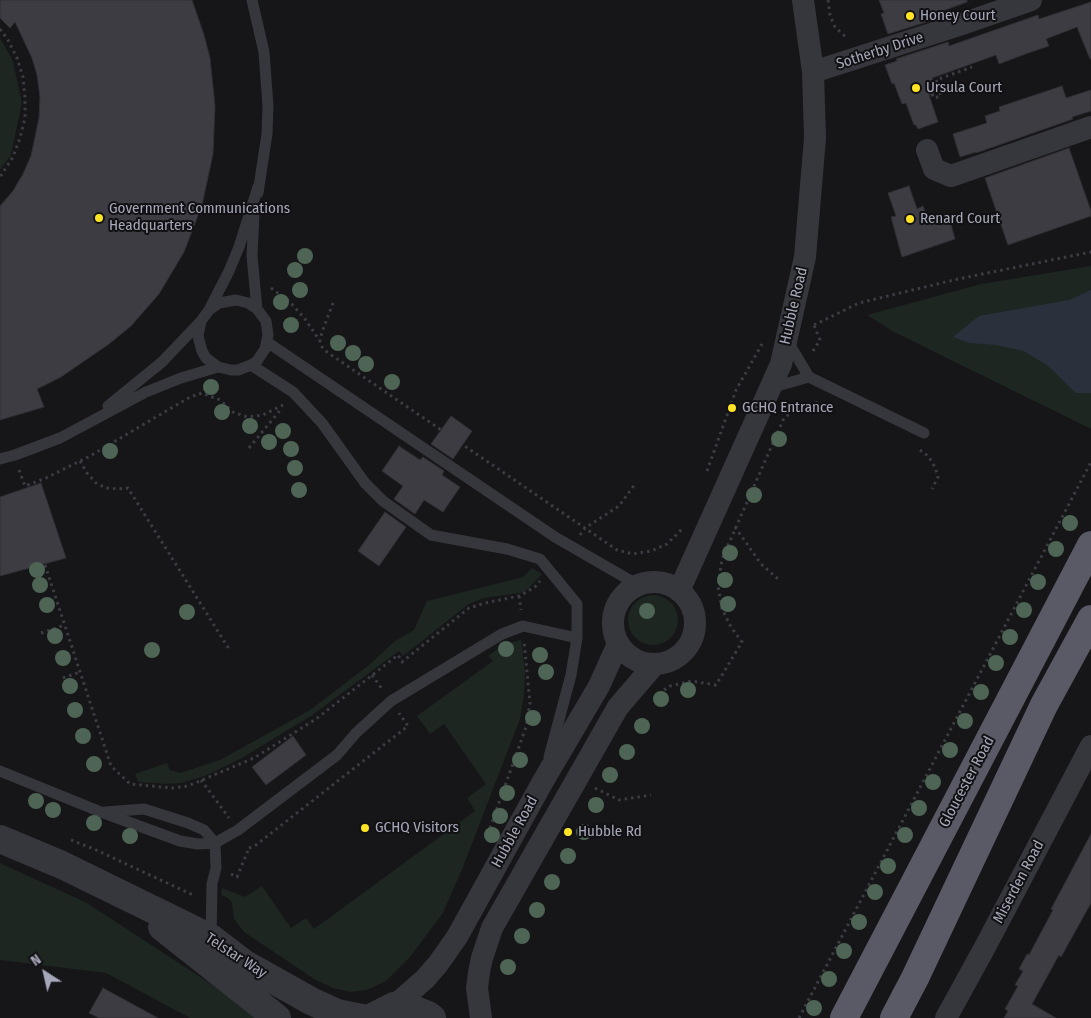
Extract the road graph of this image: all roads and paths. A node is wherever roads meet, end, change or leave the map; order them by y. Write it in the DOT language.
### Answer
graph roads {
  1 [pos="252,0"];
  2 [pos="803,0"];
  3 [pos="1031,0"];
  4 [pos="0,29"];
  5 [pos="972,67"];
  6 [pos="813,72"];
  7 [pos="932,94"];
  8 [pos="1091,128"];
  9 [pos="927,150"];
  10 [pos="1025,150"];
  11 [pos="0,178"];
  12 [pos="258,187"];
  13 [pos="1050,223"];
  14 [pos="1091,252"];
  15 [pos="255,281"];
  16 [pos="333,303"];
  17 [pos="258,309"];
  18 [pos="209,310"];
  19 [pos="201,321"];
  20 [pos="813,325"];
  21 [pos="764,338"];
  22 [pos="786,339"];
  23 [pos="320,340"];
  24 [pos="268,342"];
  25 [pos="322,347"];
  26 [pos="251,365"];
  27 [pos="218,367"];
  28 [pos="308,370"];
  29 [pos="809,377"];
  30 [pos="770,388"];
  31 [pos="293,392"];
  32 [pos="822,401"];
  33 [pos="284,405"];
  34 [pos="89,422"];
  35 [pos="924,433"];
  36 [pos="249,448"];
  37 [pos="916,448"];
  38 [pos="14,455"];
  39 [pos="0,459"];
  40 [pos="80,461"];
  41 [pos="1091,462"];
  42 [pos="704,478"];
  43 [pos="635,484"];
  44 [pos="932,489"];
  45 [pos="719,504"];
  46 [pos="585,528"];
  47 [pos="683,528"];
  48 [pos="736,528"];
  49 [pos="571,545"];
  50 [pos="1091,545"];
  51 [pos="45,565"];
  52 [pos="550,570"];
  53 [pos="778,579"];
  54 [pos="638,585"];
  55 [pos="679,591"];
  56 [pos="519,596"];
  57 [pos="1091,620"];
  58 [pos="65,625"];
  59 [pos="523,626"];
  60 [pos="40,633"];
  61 [pos="578,638"];
  62 [pos="618,644"];
  63 [pos="229,649"];
  64 [pos="655,664"];
  65 [pos="80,672"];
  66 [pos="63,678"];
  67 [pos="658,694"];
  68 [pos="408,726"];
  69 [pos="1091,746"];
  70 [pos="0,771"];
  71 [pos="599,780"];
  72 [pos="542,783"];
  73 [pos="595,788"];
  74 [pos="591,795"];
  75 [pos="651,795"];
  76 [pos="101,812"];
  77 [pos="486,836"];
  78 [pos="0,839"];
  79 [pos="69,839"];
  80 [pos="215,842"];
  81 [pos="249,848"];
  82 [pos="111,889"];
  83 [pos="212,901"];
  84 [pos="211,938"];
  85 [pos="915,978"];
  86 [pos="394,1006"];
  87 [pos="278,1018"];
  88 [pos="362,1018"];
  89 [pos="370,1018"];
  90 [pos="432,1018"];
  91 [pos="481,1018"];
  92 [pos="799,1018"];
  93 [pos="844,1018"];
  94 [pos="894,1018"];
  95 [pos="898,1018"];
  96 [pos="946,1018"];
  1 -- 12 [label="lane"];
  2 -- 6 [label="street, Hubble Road"];
  3 -- 6 [label="street, Sotherby Drive"];
  4 -- 11 [label="path"];
  5 -- 7 [label="path"];
  6 -- 22 [label="street, Hubble Road"];
  8 -- 10 [label="street"];
  9 -- 10 [label="street"];
  10 -- 13 [label="path"];
  12 -- 15 [label="lane"];
  12 -- 18 [label="lane"];
  14 -- 20 [label="path"];
  15 -- 17 [label="lane"];
  15 -- 23 [label="path"];
  16 -- 23 [label="path"];
  17 -- 18 [label="lane"];
  17 -- 24 [label="lane"];
  18 -- 19 [label="lane"];
  19 -- 27 [label="lane"];
  19 -- 34 [label="lane"];
  21 -- 42 [label="path"];
  22 -- 29 [label="lane"];
  22 -- 30 [label="street, Hubble Road"];
  23 -- 25 [label="path"];
  24 -- 26 [label="lane"];
  24 -- 28 [label="lane"];
  25 -- 28 [label="path"];
  25 -- 46 [label="path"];
  26 -- 27 [label="lane"];
  26 -- 31 [label="lane"];
  27 -- 34 [label="lane"];
  28 -- 49 [label="lane"];
  29 -- 30 [label="lane"];
  29 -- 35 [label="lane"];
  30 -- 45 [label="street, Hubble Road"];
  31 -- 33 [label="path"];
  31 -- 52 [label="lane"];
  32 -- 48 [label="path"];
  33 -- 36 [label="path"];
  33 -- 40 [label="path"];
  34 -- 38 [label="lane"];
  37 -- 44 [label="path"];
  38 -- 39 [label="lane"];
  38 -- 40 [label="path"];
  40 -- 63 [label="path"];
  41 -- 92 [label="path"];
  43 -- 46 [label="path"];
  45 -- 48 [label="path"];
  45 -- 55 [label="street, Hubble Road"];
  46 -- 47 [label="path"];
  46 -- 49 [label="path"];
  48 -- 53 [label="path"];
  48 -- 67 [label="path"];
  49 -- 54 [label="lane"];
  50 -- 93 [label="highway, Gloucester Road"];
  51 -- 58 [label="path"];
  52 -- 56 [label="path"];
  52 -- 61 [label="lane"];
  54 -- 55 [label="street"];
  54 -- 62 [label="street"];
  55 -- 64 [label="street"];
  56 -- 59 [label="path"];
  56 -- 65 [label="path"];
  57 -- 85 [label="highway"];
  58 -- 60 [label="path"];
  58 -- 65 [label="path"];
  59 -- 61 [label="lane"];
  59 -- 77 [label="path"];
  59 -- 80 [label="lane"];
  61 -- 72 [label="lane"];
  62 -- 64 [label="street"];
  62 -- 72 [label="street, Hubble Road"];
  64 -- 91 [label="street, Hubble Road"];
  65 -- 66 [label="path"];
  68 -- 81 [label="path"];
  69 -- 96 [label="street, Miserden Road"];
  70 -- 76 [label="lane"];
  71 -- 73 [label="path"];
  72 -- 86 [label="street, Hubble Road"];
  73 -- 74 [label="path"];
  73 -- 75 [label="path"];
  76 -- 80 [label="lane"];
  76 -- 80 [label="lane"];
  78 -- 82 [label="street, Telstar Way"];
  79 -- 83 [label="path"];
  80 -- 83 [label="lane"];
  82 -- 84 [label="street, Telstar Way"];
  82 -- 87 [label="street, Telstar Way"];
  83 -- 84 [label="lane"];
  84 -- 88 [label="street, Telstar Way"];
  85 -- 94 [label="highway"];
  85 -- 95 [label="street"];
  86 -- 89 [label="street"];
  86 -- 90 [label="street"];
}
